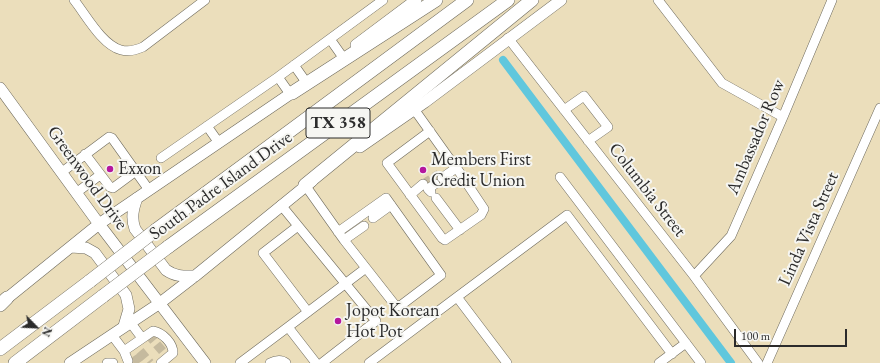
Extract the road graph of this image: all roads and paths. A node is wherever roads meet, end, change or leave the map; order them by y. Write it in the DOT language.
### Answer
graph roads {
  1 [pos="74,0"];
  2 [pos="383,0"];
  3 [pos="416,0"];
  4 [pos="436,0"];
  5 [pos="467,0"];
  6 [pos="508,0"];
  7 [pos="532,0"];
  8 [pos="561,0"];
  9 [pos="658,0"];
  10 [pos="832,0"];
  11 [pos="202,1"];
  12 [pos="508,38"];
  13 [pos="330,39"];
  14 [pos="342,56"];
  15 [pos="294,65"];
  16 [pos="278,77"];
  17 [pos="306,82"];
  18 [pos="0,88"];
  19 [pos="291,94"];
  20 [pos="880,108"];
  21 [pos="414,109"];
  22 [pos="564,110"];
  23 [pos="783,117"];
  24 [pos="207,126"];
  25 [pos="430,131"];
  26 [pos="588,141"];
  27 [pos="219,143"];
  28 [pos="85,154"];
  29 [pos="161,158"];
  30 [pos="454,170"];
  31 [pos="136,171"];
  32 [pos="62,172"];
  33 [pos="100,175"];
  34 [pos="560,176"];
  35 [pos="423,184"];
  36 [pos="305,185"];
  37 [pos="149,190"];
  38 [pos="76,193"];
  39 [pos="410,195"];
  40 [pos="137,198"];
  41 [pos="581,204"];
  42 [pos="281,205"];
  43 [pos="391,205"];
  44 [pos="567,215"];
  45 [pos="373,218"];
  46 [pos="99,224"];
  47 [pos="298,226"];
  48 [pos="364,226"];
  49 [pos="460,230"];
  50 [pos="338,232"];
  51 [pos="344,240"];
  52 [pos="71,247"];
  53 [pos="366,268"];
  54 [pos="195,276"];
  55 [pos="694,276"];
  56 [pos="346,284"];
  57 [pos="457,297"];
  58 [pos="2,302"];
  59 [pos="160,303"];
  60 [pos="308,312"];
  61 [pos="127,324"];
  62 [pos="288,327"];
  63 [pos="112,334"];
  64 [pos="186,337"];
  65 [pos="686,343"];
  66 [pos="173,348"];
  67 [pos="0,349"];
  68 [pos="133,350"];
  69 [pos="672,354"];
  70 [pos="165,359"];
  71 [pos="73,362"];
  72 [pos="15,363"];
  73 [pos="107,363"];
  74 [pos="113,363"];
  75 [pos="205,363"];
  76 [pos="240,363"];
  77 [pos="270,363"];
  78 [pos="286,363"];
  79 [pos="316,363"];
  80 [pos="322,363"];
  81 [pos="369,363"];
  82 [pos="507,363"];
  83 [pos="659,363"];
  84 [pos="701,363"];
  85 [pos="758,363"];
  86 [pos="767,363"];
  1 -- 11 [label="street"];
  2 -- 13 [label="street"];
  3 -- 14 [label="main road"];
  4 -- 19 [label="highway"];
  5 -- 67 [label="highway, South Padre Island Drive / TX 358, bridge"];
  6 -- 72 [label="highway, South Padre Island Drive / TX 358, bridge"];
  7 -- 36 [label="highway"];
  8 -- 12 [label="main road"];
  9 -- 23 [label="street"];
  10 -- 23 [label="street, Ambassador Row"];
  12 -- 21 [label="main road"];
  12 -- 22 [label="street, Columbia Street"];
  13 -- 14 [label="street"];
  13 -- 15 [label="street"];
  14 -- 17 [label="main road"];
  15 -- 16 [label="street"];
  15 -- 17 [label="street"];
  16 -- 19 [label="street"];
  16 -- 24 [label="street"];
  17 -- 19 [label="main road"];
  18 -- 32 [label="main road, Greenwood Drive"];
  19 -- 27 [label="main road"];
  20 -- 86 [label="street, Linda Vista Street"];
  21 -- 25 [label="street"];
  21 -- 36 [label="main road"];
  22 -- 26 [label="street, Columbia Street"];
  22 -- 26 [label="street"];
  23 -- 55 [label="street, Ambassador Row"];
  24 -- 27 [label="street"];
  24 -- 29 [label="street"];
  25 -- 30 [label="street"];
  25 -- 39 [label="street"];
  26 -- 55 [label="street, Columbia Street"];
  27 -- 37 [label="main road"];
  28 -- 31 [label="street"];
  28 -- 32 [label="street"];
  28 -- 33 [label="street"];
  30 -- 49 [label="street"];
  30 -- 49 [label="street"];
  31 -- 33 [label="street"];
  31 -- 37 [label="street"];
  32 -- 38 [label="main road, Greenwood Drive"];
  33 -- 38 [label="street"];
  34 -- 41 [label="street"];
  35 -- 39 [label="street"];
  36 -- 42 [label="main road"];
  36 -- 50 [label="street"];
  37 -- 40 [label="main road"];
  38 -- 46 [label="main road, Greenwood Drive"];
  39 -- 49 [label="street"];
  40 -- 46 [label="main road"];
  40 -- 54 [label="main road"];
  41 -- 44 [label="street"];
  41 -- 65 [label="street"];
  42 -- 47 [label="street"];
  42 -- 54 [label="main road"];
  43 -- 45 [label="street"];
  43 -- 50 [label="street"];
  43 -- 53 [label="street"];
  44 -- 57 [label="street"];
  44 -- 69 [label="street"];
  46 -- 52 [label="main road"];
  46 -- 59 [label="main road, Greenwood Drive"];
  47 -- 56 [label="street"];
  47 -- 60 [label="street"];
  48 -- 51 [label="street"];
  50 -- 51 [label="street"];
  51 -- 53 [label="street"];
  52 -- 58 [label="main road"];
  52 -- 61 [label="main road"];
  53 -- 56 [label="street"];
  54 -- 59 [label="main road"];
  55 -- 85 [label="street, Columbia Street"];
  56 -- 60 [label="street"];
  56 -- 80 [label="street"];
  57 -- 81 [label="street"];
  57 -- 82 [label="street"];
  59 -- 61 [label="main road"];
  59 -- 64 [label="main road, Greenwood Drive"];
  60 -- 62 [label="street"];
  61 -- 63 [label="main road"];
  61 -- 68 [label="street"];
  62 -- 76 [label="street"];
  62 -- 79 [label="street"];
  63 -- 68 [label="street"];
  63 -- 71 [label="main road"];
  64 -- 66 [label="street"];
  64 -- 75 [label="main road, Greenwood Drive"];
  65 -- 69 [label="street"];
  65 -- 84 [label="street"];
  66 -- 68 [label="street"];
  66 -- 70 [label="street"];
  69 -- 83 [label="street"];
  73 -- 74 [label="street"];
  77 -- 78 [label="street"];
}
